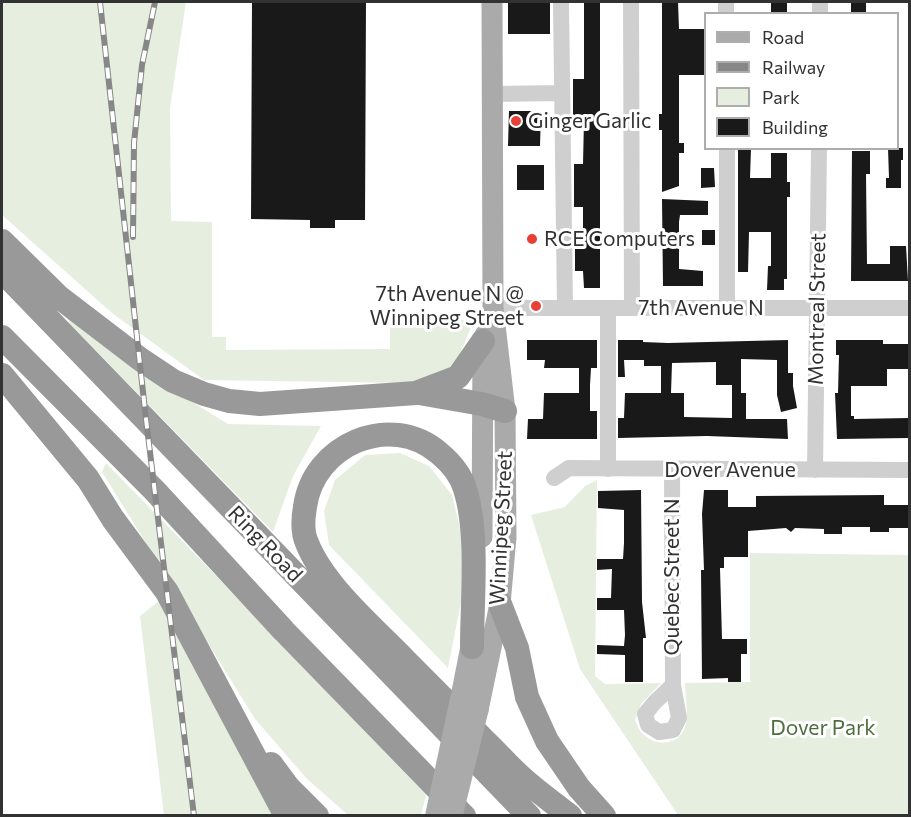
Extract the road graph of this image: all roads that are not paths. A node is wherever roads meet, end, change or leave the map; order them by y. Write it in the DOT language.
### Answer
graph roads {
  1 [pos="492,2"];
  2 [pos="561,2"];
  3 [pos="631,2"];
  4 [pos="562,93"];
  5 [pos="492,94"];
  6 [pos="727,150"];
  7 [pos="819,150"];
  8 [pos="2,241"];
  9 [pos="2,271"];
  10 [pos="493,308"];
  11 [pos="565,308"];
  12 [pos="609,308"];
  13 [pos="632,308"];
  14 [pos="727,308"];
  15 [pos="817,308"];
  16 [pos="909,308"];
  17 [pos="2,337"];
  18 [pos="483,341"];
  19 [pos="2,375"];
  20 [pos="416,393"];
  21 [pos="494,408"];
  22 [pos="608,469"];
  23 [pos="672,469"];
  24 [pos="815,470"];
  25 [pos="909,470"];
  26 [pos="554,478"];
  27 [pos="500,604"];
  28 [pos="472,647"];
  29 [pos="673,685"];
  30 [pos="234,717"];
  31 [pos="441,815"];
  32 [pos="286,816"];
  33 [pos="316,816"];
  34 [pos="464,816"];
  35 [pos="529,816"];
  36 [pos="570,816"];
  37 [pos="604,816"];
  1 -- 5 [label="main road, Winnipeg Street"];
  2 -- 4 [label="street"];
  3 -- 13 [label="street"];
  4 -- 5 [label="street"];
  4 -- 11 [label="street"];
  5 -- 10 [label="main road, Winnipeg Street"];
  6 -- 14 [label="street"];
  7 -- 15 [label="street, Montreal Street"];
  8 -- 20 [label="highway"];
  9 -- 35 [label="highway, Ring Road"];
  10 -- 11 [label="street, 7th Avenue N"];
  10 -- 18 [label="main road, Winnipeg Street"];
  10 -- 21 [label="main road, Winnipeg Street"];
  11 -- 12 [label="street, 7th Avenue N"];
  12 -- 13 [label="street, 7th Avenue N"];
  12 -- 22 [label="street"];
  13 -- 14 [label="street, 7th Avenue N"];
  14 -- 15 [label="street, 7th Avenue N"];
  15 -- 16 [label="street, 7th Avenue N"];
  15 -- 24 [label="street, Montreal Street"];
  17 -- 34 [label="highway, Ring Road"];
  18 -- 20 [label="highway"];
  18 -- 21 [label="main road, Winnipeg Street"];
  19 -- 30 [label="highway"];
  20 -- 21 [label="highway"];
  21 -- 27 [label="main road, Winnipeg Street"];
  21 -- 28 [label="main road, Winnipeg Street"];
  22 -- 23 [label="street, Dover Avenue"];
  22 -- 26 [label="street, Dover Avenue"];
  23 -- 24 [label="street, Dover Avenue"];
  23 -- 29 [label="street, Quebec Street N"];
  24 -- 25 [label="street, Dover Avenue"];
  27 -- 31 [label="main road, Winnipeg Street, bridge"];
  27 -- 37 [label="highway"];
  28 -- 31 [label="main road, Winnipeg Street, bridge"];
  28 -- 36 [label="highway"];
  30 -- 32 [label="highway"];
  30 -- 33 [label="highway"];
}
